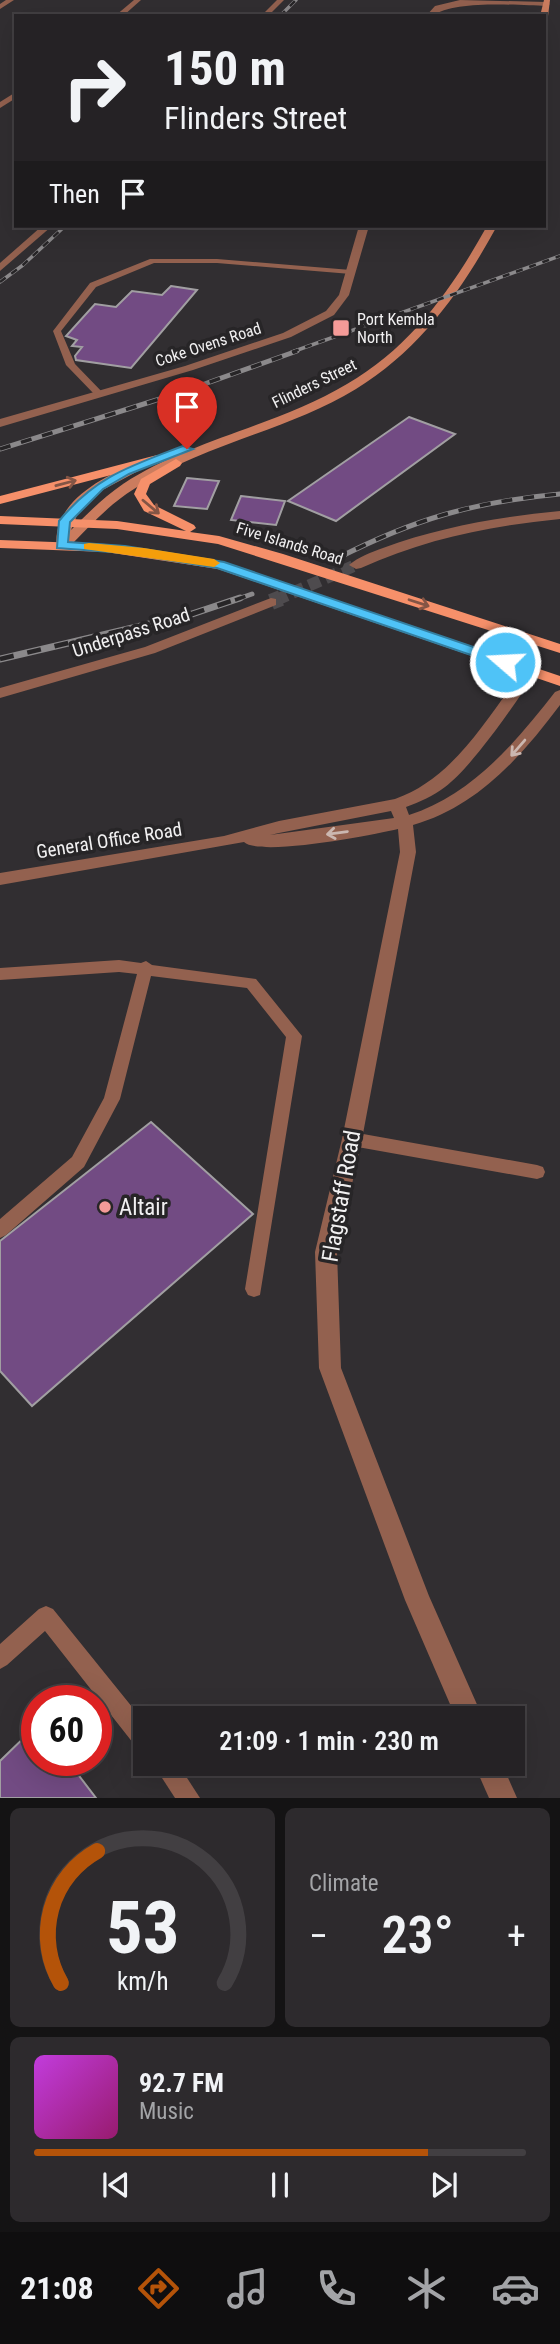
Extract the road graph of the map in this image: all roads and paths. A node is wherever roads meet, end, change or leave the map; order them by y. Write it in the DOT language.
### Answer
graph roads {
  1 [pos="11,0"];
  2 [pos="138,0"];
  3 [pos="281,0"];
  4 [pos="546,2"];
  5 [pos="0,7"];
  6 [pos="120,14"];
  7 [pos="266,14"];
  8 [pos="431,14"];
  9 [pos="45,228"];
  10 [pos="362,228"];
  11 [pos="491,228"];
  12 [pos="2,264"];
  13 [pos="351,272"];
  14 [pos="100,395"];
  15 [pos="0,423"];
  16 [pos="248,432"];
  17 [pos="157,459"];
  18 [pos="176,463"];
  19 [pos="0,499"];
  20 [pos="560,515"];
  21 [pos="0,520"];
  22 [pos="65,521"];
  23 [pos="88,522"];
  24 [pos="219,540"];
  25 [pos="0,544"];
  26 [pos="62,546"];
  27 [pos="356,565"];
  28 [pos="271,602"];
  29 [pos="559,646"];
  30 [pos="530,671"];
  31 [pos="560,681"];
  32 [pos="0,693"];
  33 [pos="560,695"];
  34 [pos="400,813"];
  35 [pos="0,879"];
  36 [pos="146,967"];
  37 [pos="0,974"];
  38 [pos="352,1139"];
  39 [pos="537,1172"];
  40 [pos="0,1230"];
  41 [pos="254,1289"];
  42 [pos="0,1658"];
  43 [pos="464,1706"];
  44 [pos="133,1725"];
  45 [pos="173,1776"];
  46 [pos="493,1776"];
  47 [pos="190,1798"];
  48 [pos="503,1798"];
  1 -- 5 [label="street"];
  2 -- 6 [label="street"];
  3 -- 7 [label="street"];
  4 -- 8 [label="street"];
  9 -- 12 [label="street"];
  10 -- 13 [label="street, Coke Ovens Road"];
  11 -- 16 [label="street, Flinders Street"];
  13 -- 14 [label="street, Coke Ovens Road"];
  13 -- 14 [label="lane"];
  14 -- 15 [label="street, Coke Ovens Road"];
  16 -- 17 [label="street, Flinders Street"];
  16 -- 18 [label="street, Flinders Street"];
  19 -- 17 [label="main road, one-way"];
  17 -- 22 [label="street, Flinders Street"];
  18 -- 23 [label="street, Flinders Street"];
  18 -- 24 [label="main road, one-way"];
  20 -- 27 [label="street"];
  21 -- 22 [label="main road, Five Islands Road"];
  22 -- 23 [label="main road, Five Islands Road"];
  22 -- 26 [label="street"];
  23 -- 24 [label="main road, Five Islands Road"];
  23 -- 26 [label="street, Flinders Street"];
  24 -- 29 [label="main road, Five Islands Road, one-way"];
  25 -- 26 [label="main road"];
  26 -- 30 [label="main road"];
  28 -- 32 [label="street, Underpass Road"];
  30 -- 31 [label="main road"];
  30 -- 34 [label="street"];
  33 -- 34 [label="street, one-way"];
  34 -- 35 [label="street, General Office Road"];
  34 -- 38 [label="street, Flagstaff Road"];
  36 -- 37 [label="lane"];
  36 -- 40 [label="lane"];
  36 -- 41 [label="lane"];
  38 -- 39 [label="lane"];
  38 -- 43 [label="street, Flagstaff Road"];
  42 -- 44 [label="lane"];
  45 -- 47 [label="lane"];
  46 -- 48 [label="street"];
}
